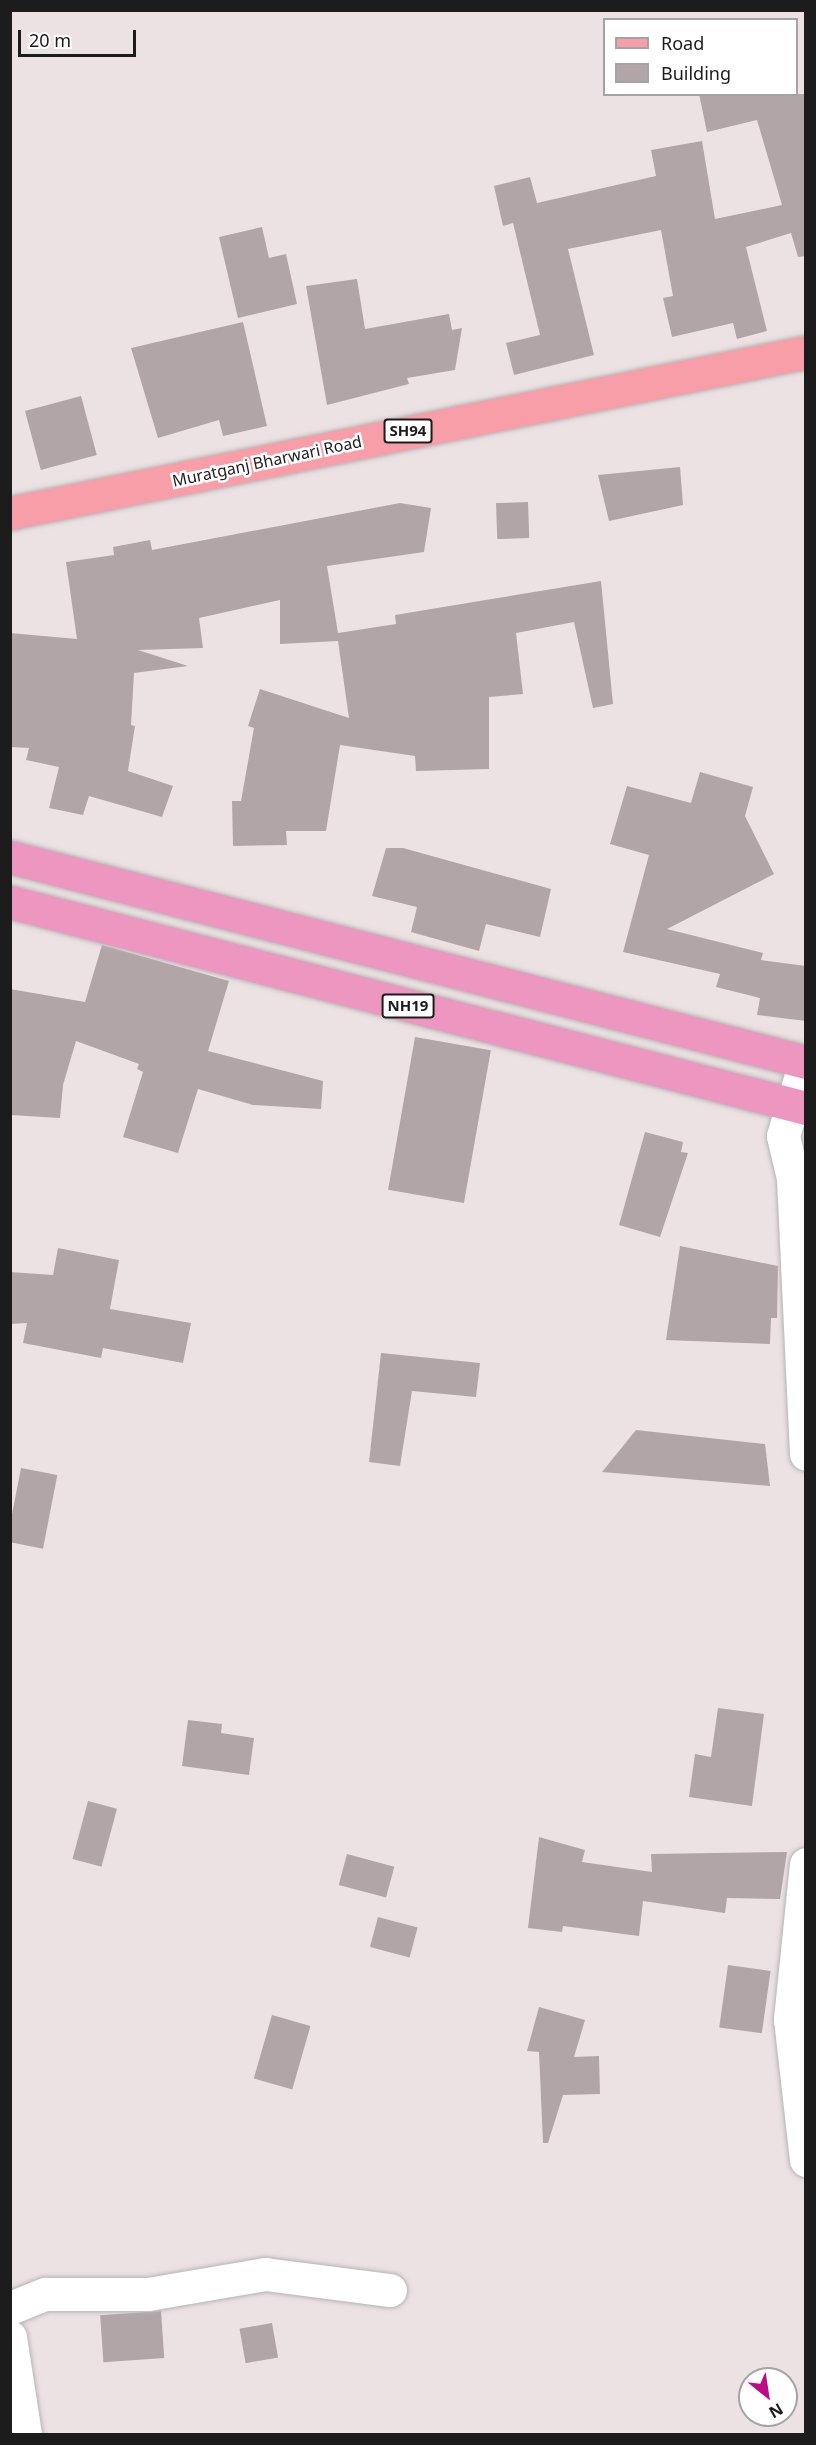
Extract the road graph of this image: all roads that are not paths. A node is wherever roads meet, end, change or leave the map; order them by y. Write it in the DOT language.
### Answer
graph roads {
  1 [pos="806,352"];
  2 [pos="10,513"];
  3 [pos="10,857"];
  4 [pos="10,902"];
  5 [pos="805,1062"];
  6 [pos="800,1106"];
  7 [pos="806,1454"];
  8 [pos="806,1864"];
  9 [pos="806,2160"];
  10 [pos="390,2290"];
  11 [pos="10,2308"];
  12 [pos="10,2337"];
  13 [pos="25,2434"];
  1 -- 2 [label="main road, Muratganj Bharwari Road / SH94"];
  3 -- 5 [label="highway"];
  4 -- 6 [label="highway, NH19"];
  5 -- 6 [label="street"];
  6 -- 7 [label="street"];
  8 -- 9 [label="street"];
  10 -- 11 [label="street"];
  12 -- 13 [label="street"];
}
